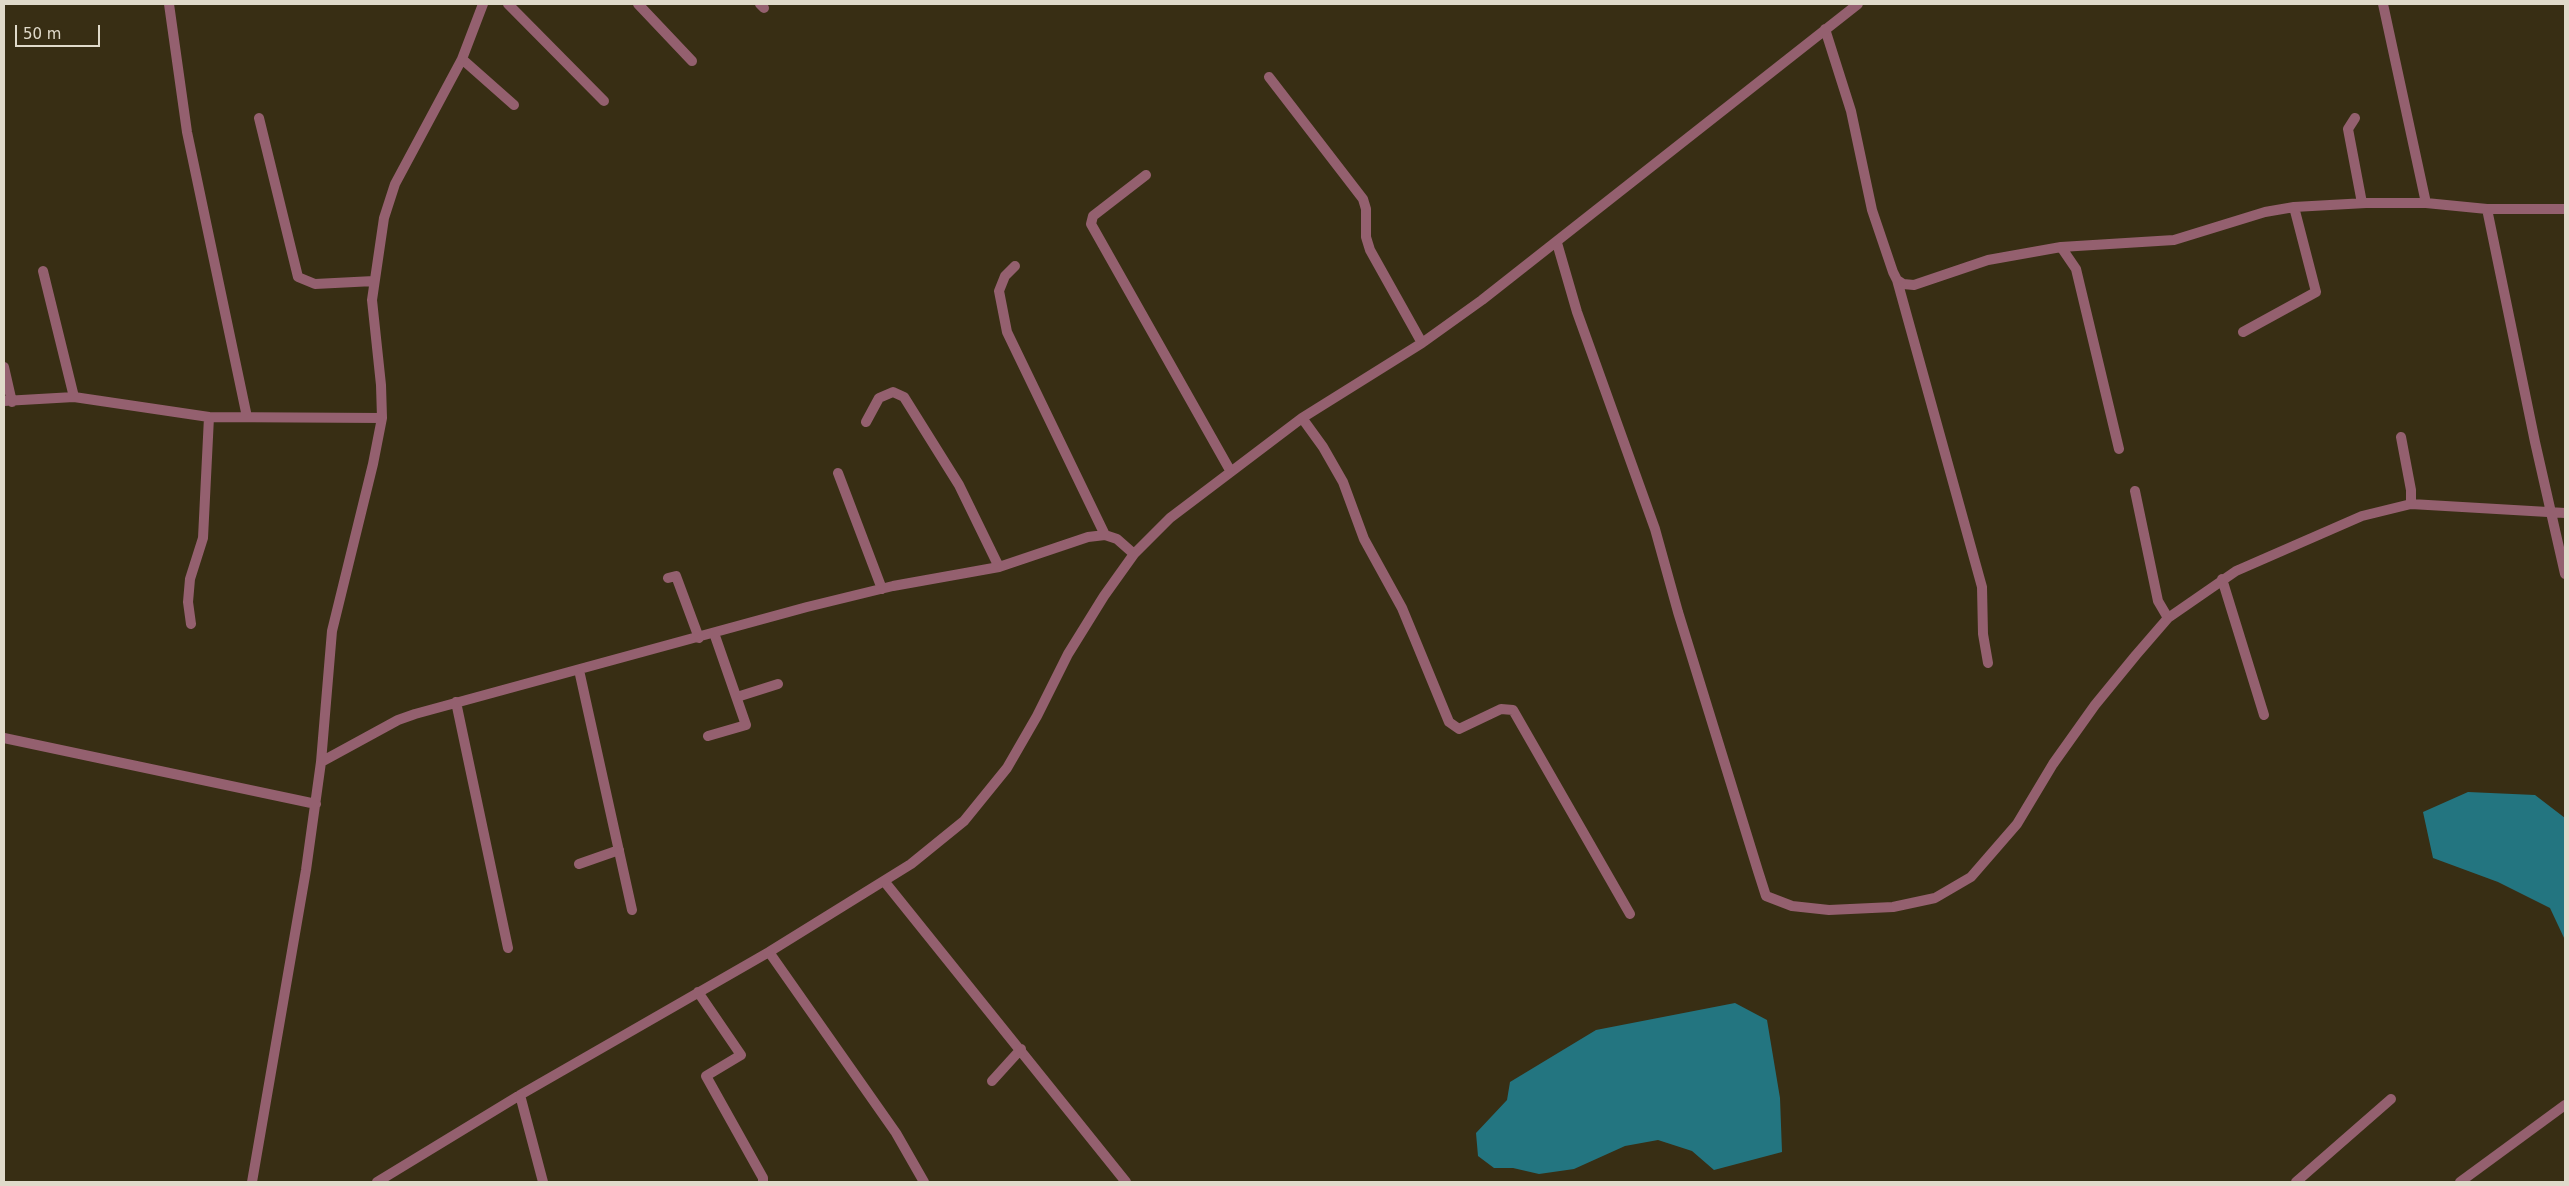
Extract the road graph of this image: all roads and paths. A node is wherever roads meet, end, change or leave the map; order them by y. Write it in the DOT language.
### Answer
graph roads {
  1 [pos="168,4"];
  2 [pos="483,4"];
  3 [pos="508,4"];
  4 [pos="638,4"];
  5 [pos="1858,4"];
  6 [pos="2383,4"];
  7 [pos="1846,8"];
  8 [pos="1825,29"];
  9 [pos="462,59"];
  10 [pos="692,62"];
  11 [pos="1269,77"];
  12 [pos="604,101"];
  13 [pos="514,105"];
  14 [pos="259,118"];
  15 [pos="2356,118"];
  16 [pos="1146,175"];
  17 [pos="2362,203"];
  18 [pos="2426,203"];
  19 [pos="2294,207"];
  20 [pos="2486,209"];
  21 [pos="2565,209"];
  22 [pos="1557,243"];
  23 [pos="2061,247"];
  24 [pos="1015,266"];
  25 [pos="43,271"];
  26 [pos="1897,280"];
  27 [pos="374,281"];
  28 [pos="2243,332"];
  29 [pos="1422,342"];
  30 [pos="4,367"];
  31 [pos="74,397"];
  32 [pos="8,401"];
  33 [pos="209,417"];
  34 [pos="247,417"];
  35 [pos="382,418"];
  36 [pos="1302,418"];
  37 [pos="866,422"];
  38 [pos="2401,437"];
  39 [pos="2119,449"];
  40 [pos="1231,472"];
  41 [pos="838,473"];
  42 [pos="2135,491"];
  43 [pos="2411,504"];
  44 [pos="2551,512"];
  45 [pos="2565,513"];
  46 [pos="1105,535"];
  47 [pos="1134,554"];
  48 [pos="999,567"];
  49 [pos="2565,574"];
  50 [pos="668,578"];
  51 [pos="2222,579"];
  52 [pos="882,588"];
  53 [pos="2168,618"];
  54 [pos="191,624"];
  55 [pos="714,633"];
  56 [pos="699,638"];
  57 [pos="1988,663"];
  58 [pos="579,670"];
  59 [pos="778,684"];
  60 [pos="736,698"];
  61 [pos="456,702"];
  62 [pos="2264,715"];
  63 [pos="708,736"];
  64 [pos="4,738"];
  65 [pos="321,762"];
  66 [pos="316,804"];
  67 [pos="619,850"];
  68 [pos="579,864"];
  69 [pos="884,881"];
  70 [pos="632,910"];
  71 [pos="1630,914"];
  72 [pos="508,948"];
  73 [pos="769,952"];
  74 [pos="698,992"];
  75 [pos="1021,1050"];
  76 [pos="992,1081"];
  77 [pos="520,1095"];
  78 [pos="2391,1098"];
  79 [pos="2565,1105"];
  80 [pos="252,1182"];
  81 [pos="377,1182"];
  82 [pos="543,1182"];
  83 [pos="763,1182"];
  84 [pos="924,1182"];
  85 [pos="1126,1182"];
  86 [pos="2296,1182"];
  87 [pos="2460,1182"];
  1 -- 34 [label="street"];
  2 -- 9 [label="street"];
  3 -- 12 [label="street"];
  4 -- 10 [label="street"];
  5 -- 7 [label="street"];
  6 -- 18 [label="street"];
  7 -- 8 [label="street"];
  8 -- 22 [label="street"];
  8 -- 26 [label="street"];
  9 -- 13 [label="street"];
  9 -- 27 [label="street"];
  11 -- 29 [label="street"];
  14 -- 27 [label="street"];
  15 -- 17 [label="street"];
  16 -- 40 [label="street"];
  17 -- 18 [label="street"];
  17 -- 19 [label="street"];
  18 -- 20 [label="street"];
  19 -- 23 [label="street"];
  19 -- 28 [label="street"];
  20 -- 21 [label="street"];
  20 -- 44 [label="street"];
  22 -- 29 [label="street"];
  22 -- 53 [label="street"];
  23 -- 26 [label="street"];
  23 -- 39 [label="street"];
  24 -- 46 [label="street"];
  25 -- 31 [label="street"];
  26 -- 57 [label="street"];
  27 -- 35 [label="street"];
  29 -- 36 [label="street"];
  30 -- 32 [label="street"];
  31 -- 32 [label="street"];
  31 -- 33 [label="street"];
  33 -- 34 [label="street"];
  33 -- 54 [label="street"];
  34 -- 35 [label="street"];
  35 -- 65 [label="street"];
  36 -- 40 [label="street"];
  36 -- 71 [label="street"];
  37 -- 48 [label="street"];
  38 -- 43 [label="street"];
  40 -- 47 [label="street"];
  41 -- 52 [label="street"];
  42 -- 53 [label="street"];
  43 -- 44 [label="street"];
  43 -- 51 [label="street"];
  44 -- 45 [label="street"];
  44 -- 49 [label="street"];
  46 -- 47 [label="street"];
  46 -- 48 [label="street"];
  47 -- 69 [label="street"];
  48 -- 52 [label="street"];
  50 -- 56 [label="street"];
  51 -- 53 [label="street"];
  51 -- 62 [label="street"];
  52 -- 55 [label="street"];
  55 -- 56 [label="street"];
  55 -- 60 [label="street"];
  56 -- 58 [label="street"];
  58 -- 61 [label="street"];
  58 -- 67 [label="street"];
  59 -- 60 [label="street"];
  60 -- 63 [label="street"];
  61 -- 65 [label="street"];
  61 -- 72 [label="street"];
  64 -- 66 [label="street"];
  65 -- 66 [label="street"];
  66 -- 80 [label="street"];
  67 -- 68 [label="street"];
  67 -- 70 [label="street"];
  69 -- 73 [label="street"];
  69 -- 75 [label="street"];
  73 -- 74 [label="street"];
  73 -- 84 [label="street"];
  74 -- 77 [label="street"];
  74 -- 83 [label="street"];
  75 -- 76 [label="street"];
  75 -- 85 [label="street"];
  77 -- 81 [label="street"];
  77 -- 82 [label="street"];
  78 -- 86 [label="street"];
  79 -- 87 [label="street"];
}
